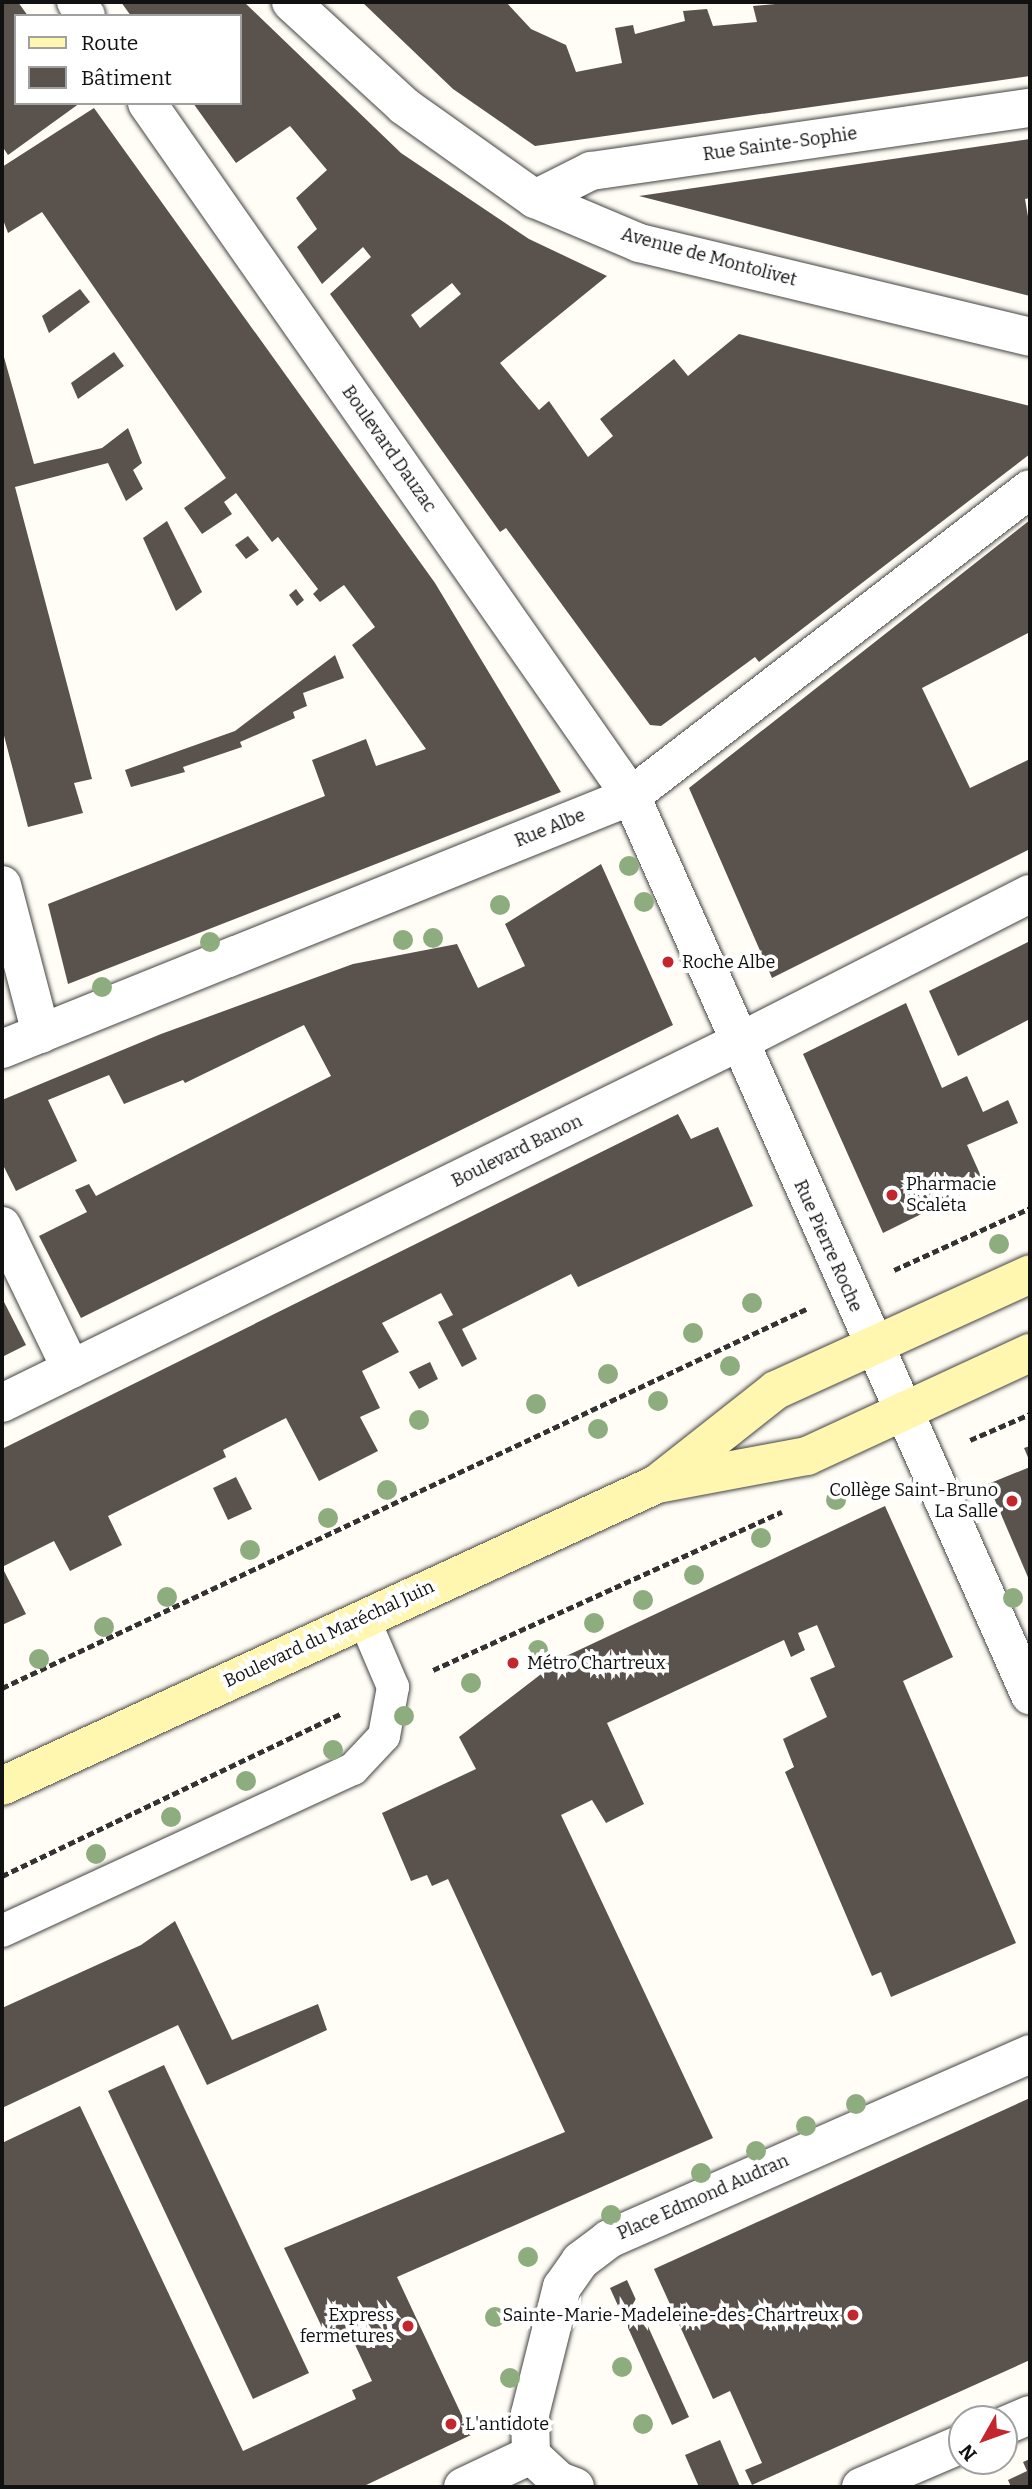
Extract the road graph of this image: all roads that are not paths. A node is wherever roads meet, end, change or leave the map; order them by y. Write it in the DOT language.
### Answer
graph roads {
  1 [pos="291,2"];
  2 [pos="148,105"];
  3 [pos="1030,108"];
  4 [pos="535,199"];
  5 [pos="1030,337"];
  6 [pos="1030,489"];
  7 [pos="631,796"];
  8 [pos="2,885"];
  9 [pos="1030,894"];
  10 [pos="41,1034"];
  11 [pos="739,1042"];
  12 [pos="2,1049"];
  13 [pos="2,1226"];
  14 [pos="1030,1273"];
  15 [pos="872,1346"];
  16 [pos="1030,1353"];
  17 [pos="71,1369"];
  18 [pos="2,1402"];
  19 [pos="902,1413"];
  20 [pos="657,1484"];
  21 [pos="364,1619"];
  22 [pos="1030,1695"];
  23 [pos="2,1786"];
  24 [pos="2,1931"];
  25 [pos="1030,2054"];
  26 [pos="948,2450"];
  27 [pos="531,2455"];
  28 [pos="463,2487"];
  29 [pos="575,2487"];
  30 [pos="861,2487"];
  1 -- 4 [label="street, Avenue de Montolivet"];
  2 -- 7 [label="street, Boulevard Dauzac"];
  3 -- 4 [label="street, Rue Sainte-Sophie"];
  4 -- 5 [label="street, Avenue de Montolivet"];
  6 -- 7 [label="street, Rue Albe"];
  7 -- 10 [label="street, Rue Albe"];
  7 -- 11 [label="street, Rue Pierre Roche"];
  8 -- 10 [label="street"];
  9 -- 11 [label="street, Boulevard Banon"];
  10 -- 12 [label="street, Rue Albe"];
  11 -- 15 [label="street, Rue Pierre Roche"];
  11 -- 17 [label="street, Boulevard Banon"];
  13 -- 17 [label="street"];
  14 -- 15 [label="main road, Boulevard du Maréchal Juin"];
  15 -- 19 [label="street, Rue Pierre Roche"];
  15 -- 20 [label="main road, Boulevard du Maréchal Juin"];
  16 -- 19 [label="main road, Boulevard du Maréchal Juin"];
  17 -- 18 [label="street, Boulevard Banon"];
  19 -- 20 [label="main road, Boulevard du Maréchal Juin"];
  19 -- 22 [label="street, Rue Pierre Roche"];
  20 -- 21 [label="main road, Boulevard du Maréchal Juin"];
  21 -- 23 [label="main road, Boulevard du Maréchal Juin"];
  21 -- 24 [label="lane"];
  25 -- 27 [label="street, Place Edmond Audran"];
  26 -- 30 [label="street"];
  27 -- 28 [label="street"];
  27 -- 29 [label="street"];
}
